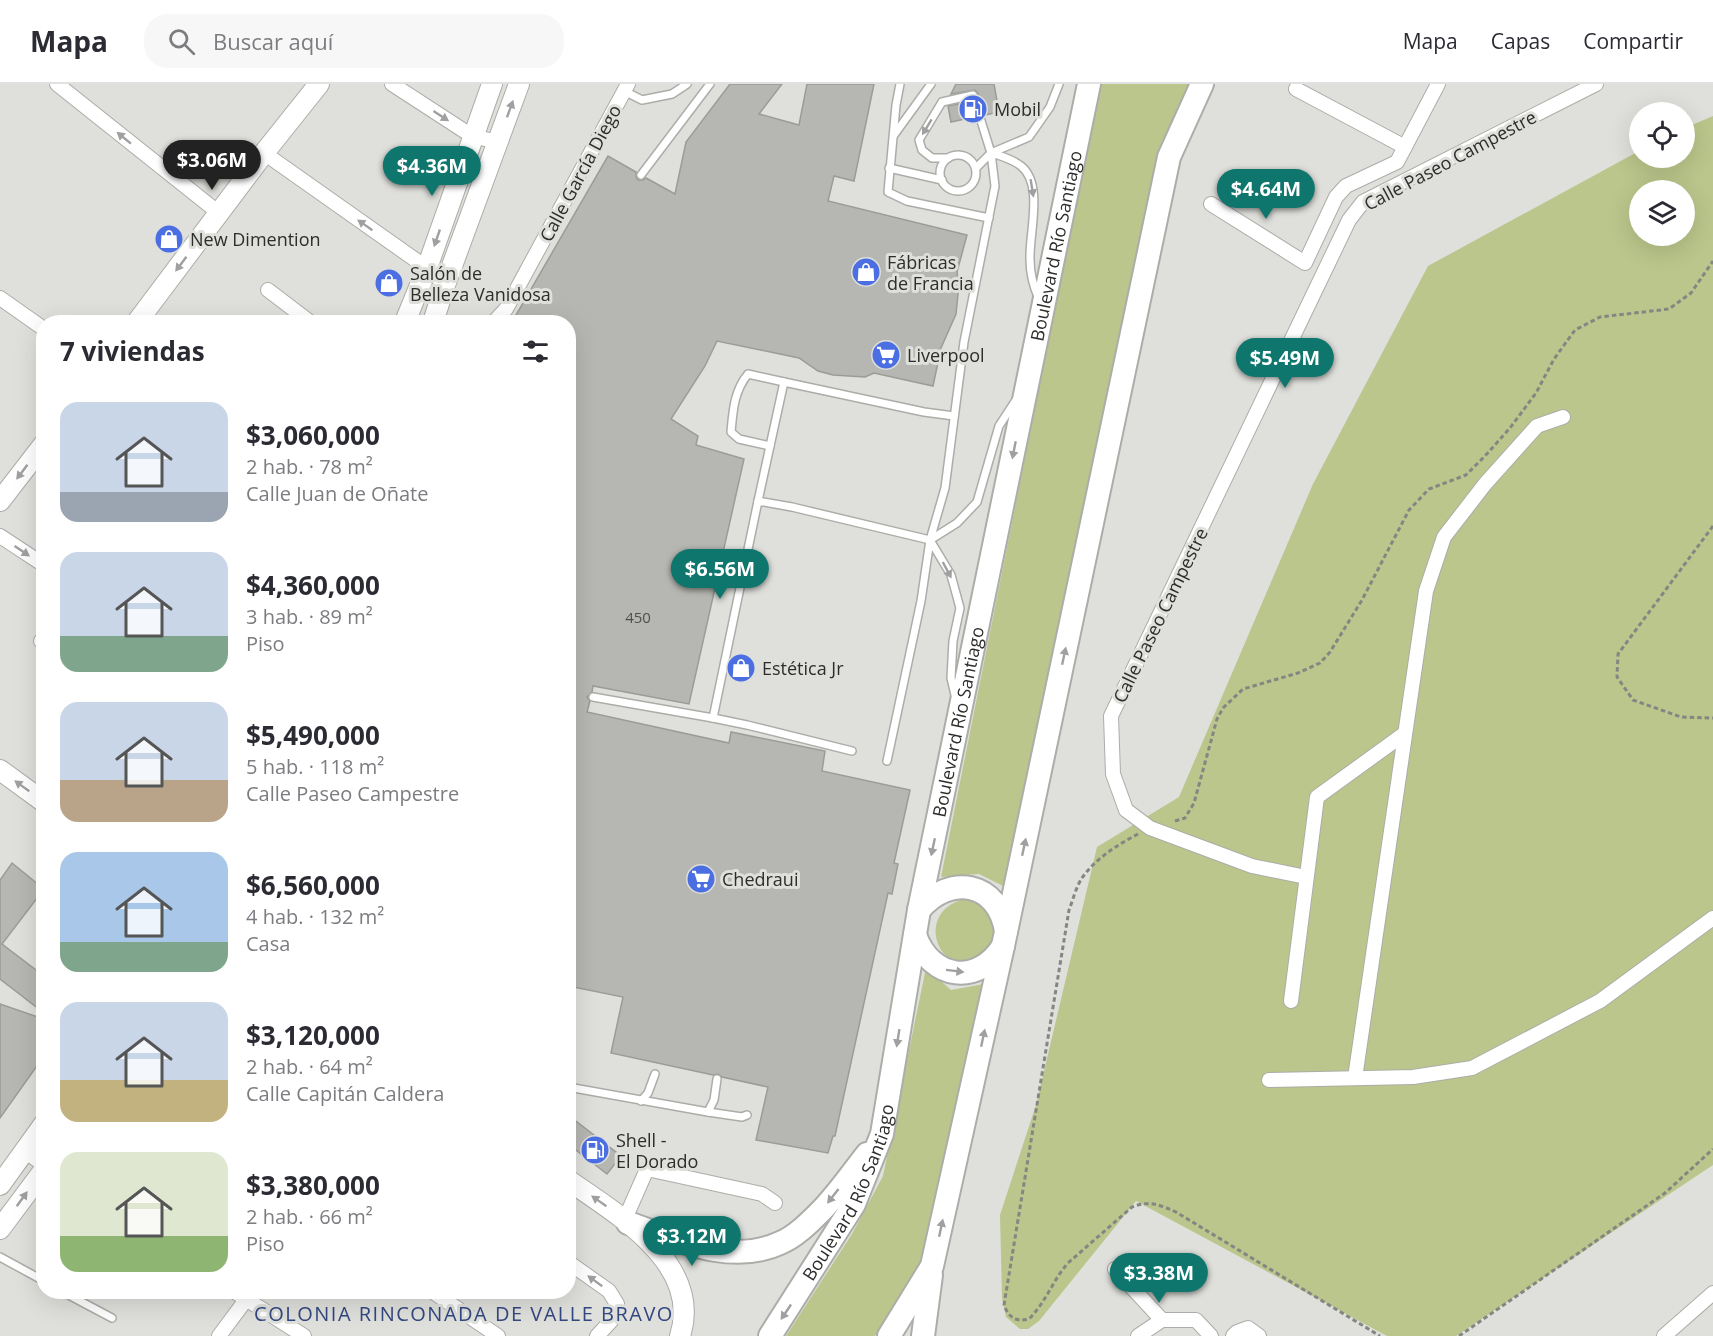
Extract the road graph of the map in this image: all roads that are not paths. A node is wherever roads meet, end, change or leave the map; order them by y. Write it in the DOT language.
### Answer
graph roads {
  1 [pos="57,84"];
  2 [pos="319,84"];
  3 [pos="392,84"];
  4 [pos="492,84"];
  5 [pos="519,84"];
  6 [pos="687,84"];
  7 [pos="710,84"];
  8 [pos="900,84"];
  9 [pos="931,84"];
  10 [pos="1059,84"];
  11 [pos="1089,84"];
  12 [pos="1202,84"];
  13 [pos="1438,84"];
  14 [pos="1596,84"];
  15 [pos="621,86"];
  16 [pos="1296,89"];
  17 [pos="472,136"];
  18 [pos="892,137"];
  19 [pos="498,142"];
  20 [pos="1405,147"];
  21 [pos="264,153"];
  22 [pos="991,153"];
  23 [pos="948,158"];
  24 [pos="889,168"];
  25 [pos="976,168"];
  26 [pos="641,175"];
  27 [pos="942,180"];
  28 [pos="1211,204"];
  29 [pos="219,213"];
  30 [pos="989,218"];
  31 [pos="427,268"];
  32 [pos="445,285"];
  33 [pos="268,290"];
  34 [pos="0,298"];
  35 [pos="1042,308"];
  36 [pos="142,315"];
  37 [pos="301,315"];
  38 [pos="408,315"];
  39 [pos="436,315"];
  40 [pos="500,315"];
  41 [pos="36,323"];
  42 [pos="1028,380"];
  43 [pos="784,382"];
  44 [pos="954,416"];
  45 [pos="1563,417"];
  46 [pos="770,446"];
  47 [pos="36,454"];
  48 [pos="0,501"];
  49 [pos="758,501"];
  50 [pos="0,536"];
  51 [pos="930,540"];
  52 [pos="36,561"];
  53 [pos="593,697"];
  54 [pos="713,718"];
  55 [pos="960,719"];
  56 [pos="1404,734"];
  57 [pos="852,751"];
  58 [pos="887,761"];
  59 [pos="0,770"];
  60 [pos="36,795"];
  61 [pos="1306,877"];
  62 [pos="919,910"];
  63 [pos="1713,918"];
  64 [pos="915,935"];
  65 [pos="1005,939"];
  66 [pos="1291,1001"];
  67 [pos="655,1074"];
  68 [pos="1355,1078"];
  69 [pos="717,1079"];
  70 [pos="1269,1080"];
  71 [pos="576,1089"];
  72 [pos="641,1101"];
  73 [pos="708,1112"];
  74 [pos="747,1115"];
  75 [pos="882,1134"];
  76 [pos="36,1135"];
  77 [pos="25,1151"];
  78 [pos="36,1159"];
  79 [pos="36,1181"];
  80 [pos="0,1185"];
  81 [pos="576,1186"];
  82 [pos="775,1203"];
  83 [pos="626,1221"];
  84 [pos="0,1229"];
  85 [pos="0,1257"];
  86 [pos="932,1266"];
  87 [pos="576,1267"];
  88 [pos="1115,1269"];
  89 [pos="36,1277"];
  90 [pos="1713,1293"];
  91 [pos="76,1299"];
  92 [pos="242,1299"];
  93 [pos="252,1299"];
  94 [pos="443,1299"];
  95 [pos="112,1318"];
  96 [pos="1162,1320"];
  97 [pos="1145,1334"];
  98 [pos="219,1336"];
  99 [pos="304,1336"];
  100 [pos="498,1336"];
  101 [pos="597,1336"];
  102 [pos="680,1336"];
  103 [pos="770,1336"];
  104 [pos="889,1336"];
  105 [pos="923,1336"];
  106 [pos="1211,1336"];
  107 [pos="1233,1336"];
  108 [pos="1259,1336"];
  109 [pos="1664,1336"];
  29 -- 1 [label="street, one-way"];
  2 -- 21 [label="street"];
  3 -- 17 [label="street, one-way"];
  4 -- 17 [label="street"];
  19 -- 5 [label="street, one-way"];
  6 -- 15 [label="lane"];
  7 -- 26 [label="lane"];
  8 -- 18 [label="lane"];
  9 -- 18 [label="lane"];
  10 -- 22 [label="lane"];
  11 -- 35 [label="main road, Boulevard Río Santiago"];
  65 -- 12 [label="main road, one-way"];
  13 -- 20 [label="street"];
  14 -- 61 [label="street, Calle Paseo Campestre"];
  15 -- 40 [label="street, Calle García Diego"];
  16 -- 20 [label="street"];
  17 -- 19 [label="street"];
  17 -- 31 [label="street, one-way"];
  18 -- 24 [label="lane"];
  19 -- 32 [label="street"];
  20 -- 28 [label="street"];
  21 -- 29 [label="street"];
  31 -- 21 [label="street, one-way"];
  22 -- 23 [label="lane, one-way"];
  22 -- 25 [label="lane"];
  22 -- 30 [label="lane"];
  22 -- 35 [label="lane, one-way"];
  23 -- 25 [label="lane"];
  23 -- 27 [label="lane"];
  24 -- 27 [label="lane"];
  24 -- 30 [label="lane"];
  25 -- 27 [label="lane"];
  29 -- 36 [label="street, one-way"];
  30 -- 44 [label="lane"];
  31 -- 32 [label="street"];
  31 -- 38 [label="street"];
  32 -- 39 [label="street"];
  33 -- 37 [label="street"];
  34 -- 41 [label="street"];
  35 -- 42 [label="main road, Boulevard Río Santiago"];
  42 -- 51 [label="lane"];
  42 -- 55 [label="main road, Boulevard Río Santiago, one-way"];
  43 -- 44 [label="lane"];
  43 -- 46 [label="lane"];
  43 -- 46 [label="lane"];
  44 -- 51 [label="lane"];
  45 -- 56 [label="street"];
  46 -- 49 [label="lane"];
  47 -- 48 [label="street, one-way"];
  49 -- 51 [label="lane"];
  49 -- 54 [label="lane"];
  50 -- 52 [label="street, one-way"];
  51 -- 55 [label="lane, one-way"];
  51 -- 58 [label="lane"];
  53 -- 54 [label="lane"];
  54 -- 57 [label="lane"];
  55 -- 62 [label="main road, Boulevard Río Santiago, one-way"];
  56 -- 61 [label="street"];
  56 -- 68 [label="street"];
  60 -- 59 [label="street, one-way"];
  61 -- 66 [label="street"];
  62 -- 64 [label="main road, Boulevard Río Santiago"];
  62 -- 65 [label="main road"];
  63 -- 68 [label="street"];
  64 -- 65 [label="main road, one-way"];
  64 -- 75 [label="main road, Boulevard Río Santiago, one-way"];
  86 -- 65 [label="main road, one-way"];
  67 -- 72 [label="lane"];
  68 -- 70 [label="street"];
  69 -- 73 [label="lane"];
  71 -- 72 [label="lane"];
  72 -- 73 [label="lane"];
  73 -- 74 [label="lane"];
  75 -- 83 [label="main road, one-way"];
  75 -- 103 [label="main road, Boulevard Río Santiago, one-way"];
  76 -- 77 [label="street"];
  77 -- 78 [label="street"];
  77 -- 80 [label="street"];
  84 -- 79 [label="street, one-way"];
  83 -- 81 [label="street, one-way"];
  82 -- 83 [label="street"];
  83 -- 102 [label="street"];
  85 -- 89 [label="lane"];
  86 -- 104 [label="main road"];
  86 -- 105 [label="main road"];
  101 -- 87 [label="street, one-way"];
  88 -- 96 [label="street"];
  90 -- 109 [label="street"];
  91 -- 95 [label="lane"];
  92 -- 98 [label="street"];
  93 -- 99 [label="street"];
  94 -- 100 [label="street"];
  96 -- 97 [label="street"];
  96 -- 106 [label="street"];
  107 -- 108 [label="street"];
}
